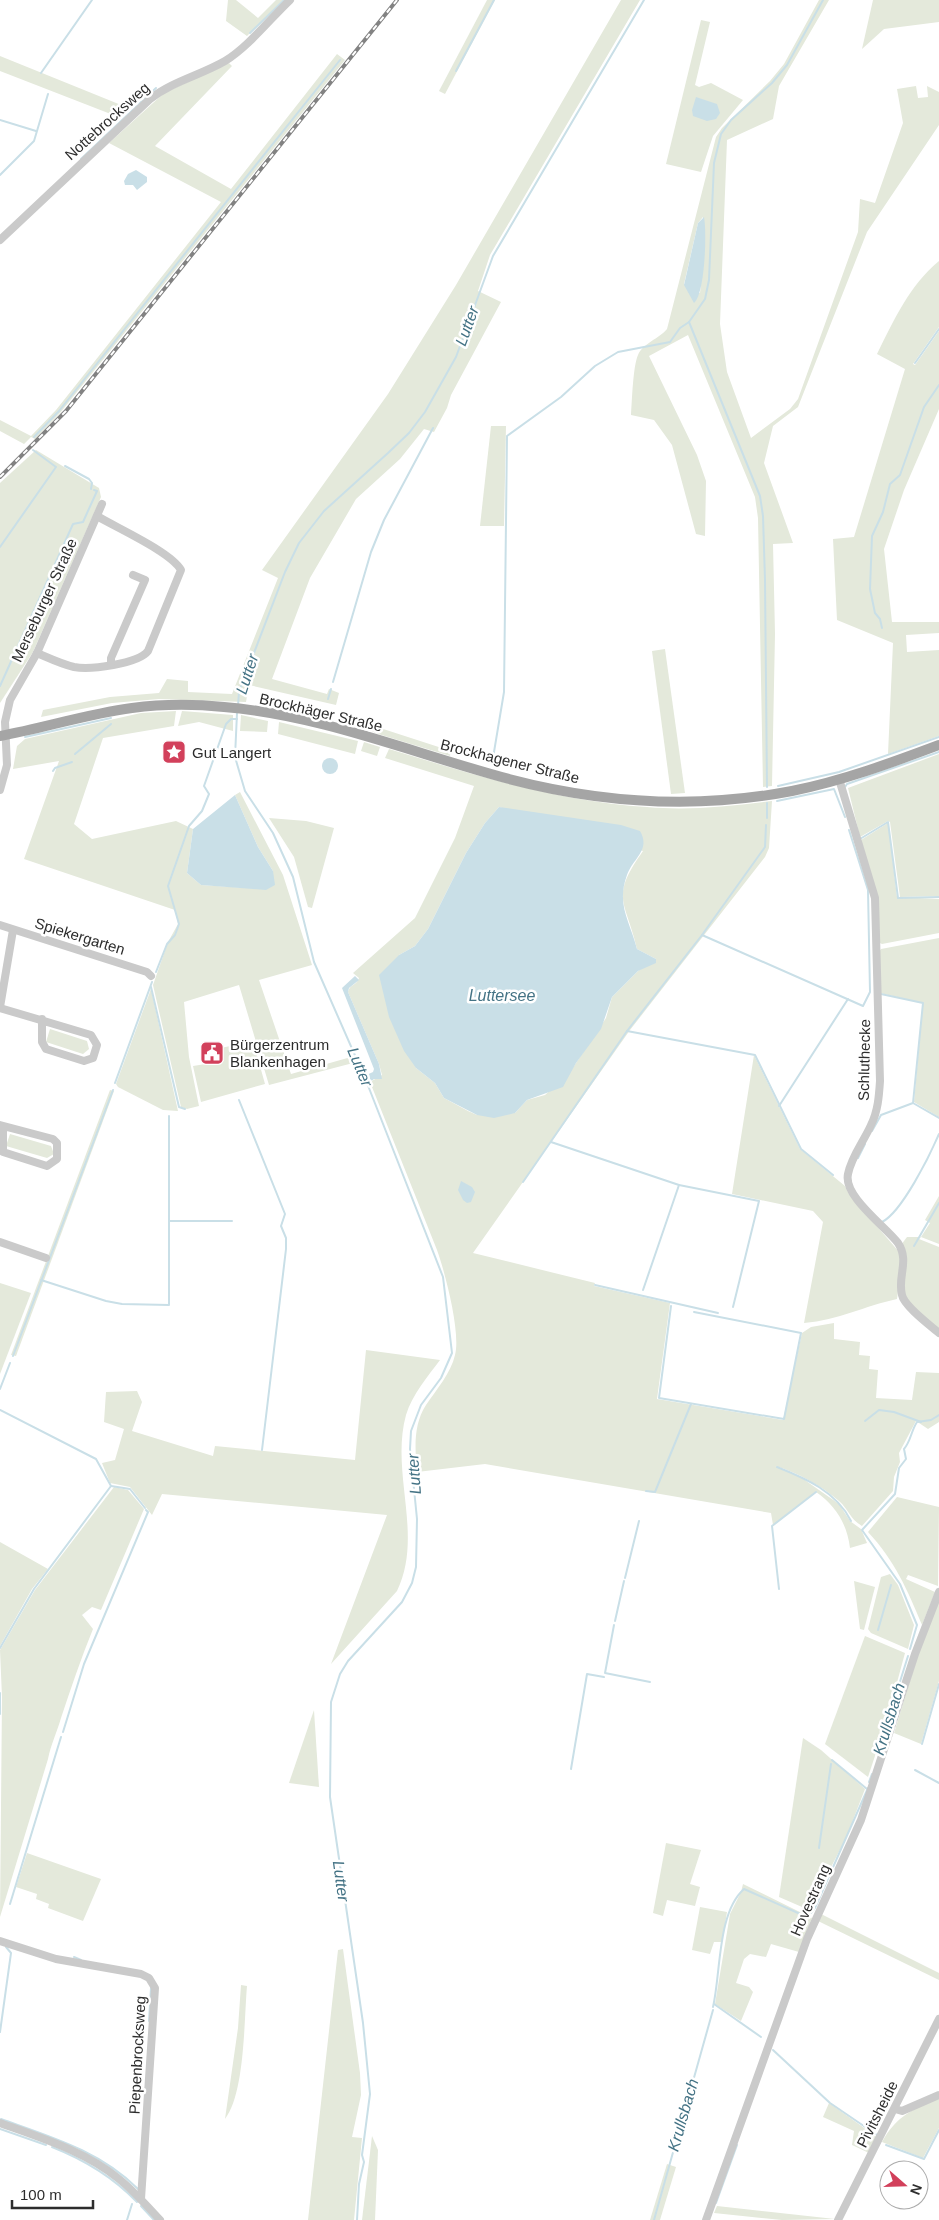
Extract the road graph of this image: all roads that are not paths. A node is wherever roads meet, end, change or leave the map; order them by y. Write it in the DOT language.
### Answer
graph roads {
  1 [pos="290,0"];
  2 [pos="0,240"];
  3 [pos="102,504"];
  4 [pos="98,516"];
  5 [pos="133,574"];
  6 [pos="37,653"];
  7 [pos="111,664"];
  8 [pos="3,736"];
  9 [pos="939,745"];
  10 [pos="398,746"];
  11 [pos="839,779"];
  12 [pos="0,790"];
  13 [pos="0,925"];
  14 [pos="14,930"];
  15 [pos="151,976"];
  16 [pos="0,1008"];
  17 [pos="42,1019"];
  18 [pos="2,1126"];
  19 [pos="0,1242"];
  20 [pos="46,1258"];
  21 [pos="939,1334"];
  22 [pos="939,1592"];
  23 [pos="0,1941"];
  24 [pos="939,2019"];
  25 [pos="939,2095"];
  26 [pos="896,2109"];
  27 [pos="0,2124"];
  28 [pos="141,2199"];
  29 [pos="160,2220"];
  30 [pos="706,2220"];
  31 [pos="838,2220"];
  1 -- 2 [label="street, Nottebrocksweg"];
  3 -- 4 [label="street, Merseburger Straße"];
  4 -- 6 [label="street, Merseburger Straße"];
  4 -- 7 [label="street"];
  5 -- 7 [label="street"];
  6 -- 7 [label="street"];
  6 -- 8 [label="street, Merseburger Straße"];
  8 -- 10 [label="main road, Brockhäger Straße"];
  8 -- 12 [label="street, Merseburger Straße"];
  9 -- 11 [label="main road, Brockhagener Straße"];
  10 -- 11 [label="main road, Brockhagener Straße"];
  11 -- 21 [label="street, Schluthecke"];
  13 -- 14 [label="street, Spiekergarten"];
  14 -- 15 [label="street, Spiekergarten"];
  14 -- 16 [label="street"];
  16 -- 17 [label="street"];
  17 -- 17 [label="street"];
  18 -- 18 [label="street"];
  19 -- 20 [label="street"];
  22 -- 30 [label="street, Hovestrang"];
  23 -- 28 [label="street, Piepenbrocksweg"];
  24 -- 26 [label="street, Pivitsheide"];
  25 -- 26 [label="street"];
  26 -- 31 [label="street, Pivitsheide"];
  27 -- 28 [label="street"];
  28 -- 29 [label="street"];
}
